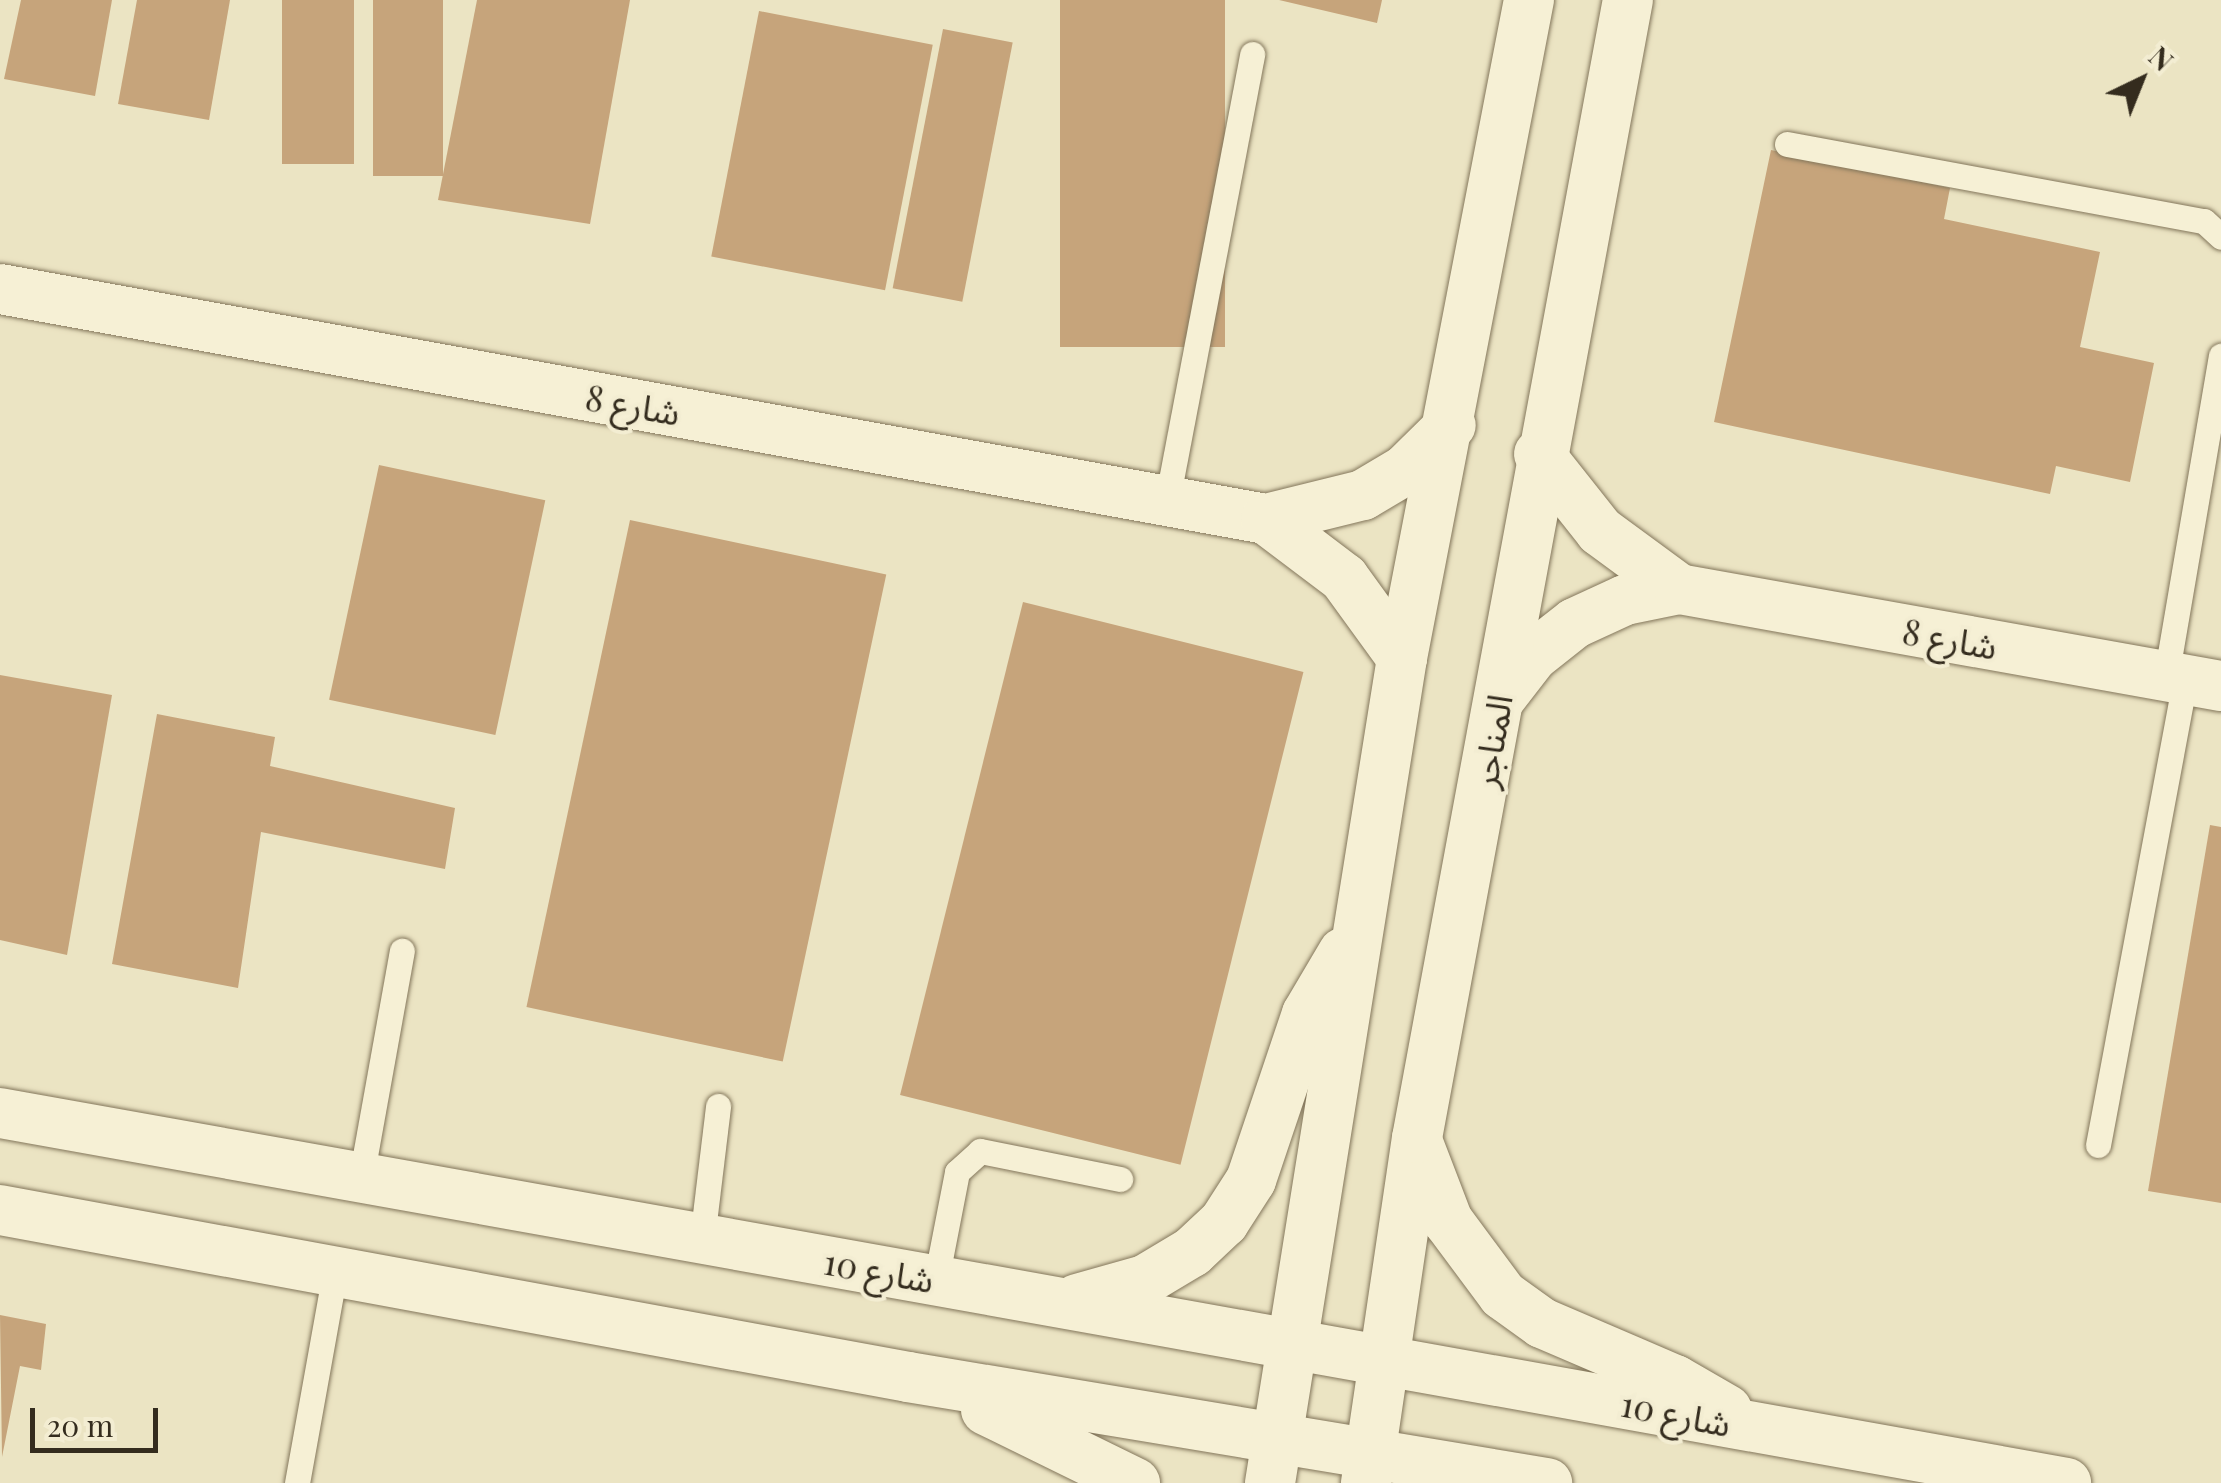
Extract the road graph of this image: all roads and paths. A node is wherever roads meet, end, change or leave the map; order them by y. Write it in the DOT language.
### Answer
graph roads {
  1 [pos="1529,0"];
  2 [pos="1628,0"];
  3 [pos="1252,54"];
  4 [pos="1786,144"];
  5 [pos="2221,237"];
  6 [pos="0,289"];
  7 [pos="2221,356"];
  8 [pos="1451,425"];
  9 [pos="1539,454"];
  10 [pos="1167,501"];
  11 [pos="1266,519"];
  12 [pos="1679,589"];
  13 [pos="1402,658"];
  14 [pos="2191,681"];
  15 [pos="1499,700"];
  16 [pos="1358,927"];
  17 [pos="402,952"];
  18 [pos="718,1106"];
  19 [pos="0,1113"];
  20 [pos="1416,1138"];
  21 [pos="2098,1145"];
  22 [pos="360,1178"];
  23 [pos="1120,1179"];
  24 [pos="0,1210"];
  25 [pos="702,1239"];
  26 [pos="335,1272"];
  27 [pos="936,1280"];
  28 [pos="1063,1303"];
  29 [pos="1291,1343"];
  30 [pos="1383,1359"];
  31 [pos="908,1377"];
  32 [pos="1758,1428"];
  33 [pos="1273,1462"];
  34 [pos="1368,1470"];
  35 [pos="297,1483"];
  36 [pos="1135,1483"];
  37 [pos="1547,1483"];
  38 [pos="2066,1483"];
  1 -- 8 [label="street"];
  2 -- 9 [label="street, المناجر"];
  3 -- 10 [label="lane"];
  4 -- 5 [label="lane"];
  6 -- 10 [label="street, شارع 8"];
  7 -- 14 [label="lane"];
  8 -- 11 [label="street, شارع 8"];
  8 -- 13 [label="street"];
  9 -- 12 [label="street, شارع 8"];
  9 -- 15 [label="street, المناجر"];
  10 -- 11 [label="street, شارع 8"];
  11 -- 13 [label="street, شارع 8"];
  12 -- 14 [label="street, شارع 8"];
  12 -- 15 [label="street, شارع 8"];
  13 -- 16 [label="street"];
  14 -- 21 [label="lane"];
  15 -- 20 [label="street, المناجر"];
  16 -- 28 [label="street"];
  16 -- 29 [label="street"];
  17 -- 22 [label="lane"];
  18 -- 25 [label="lane"];
  19 -- 22 [label="street, شارع 10"];
  20 -- 30 [label="street, المناجر"];
  20 -- 32 [label="street, شارع 10"];
  22 -- 25 [label="street, شارع 10"];
  23 -- 27 [label="lane"];
  24 -- 26 [label="street"];
  25 -- 27 [label="street, شارع 10"];
  26 -- 31 [label="street"];
  26 -- 35 [label="lane"];
  27 -- 28 [label="street, شارع 10"];
  28 -- 29 [label="street, شارع 10"];
  29 -- 30 [label="street, شارع 10"];
  29 -- 33 [label="street"];
  30 -- 32 [label="street, شارع 10"];
  30 -- 34 [label="street, المناجر"];
  31 -- 33 [label="street"];
  31 -- 36 [label="street"];
  32 -- 38 [label="street, شارع 10"];
  33 -- 34 [label="street"];
  34 -- 37 [label="street"];
}
